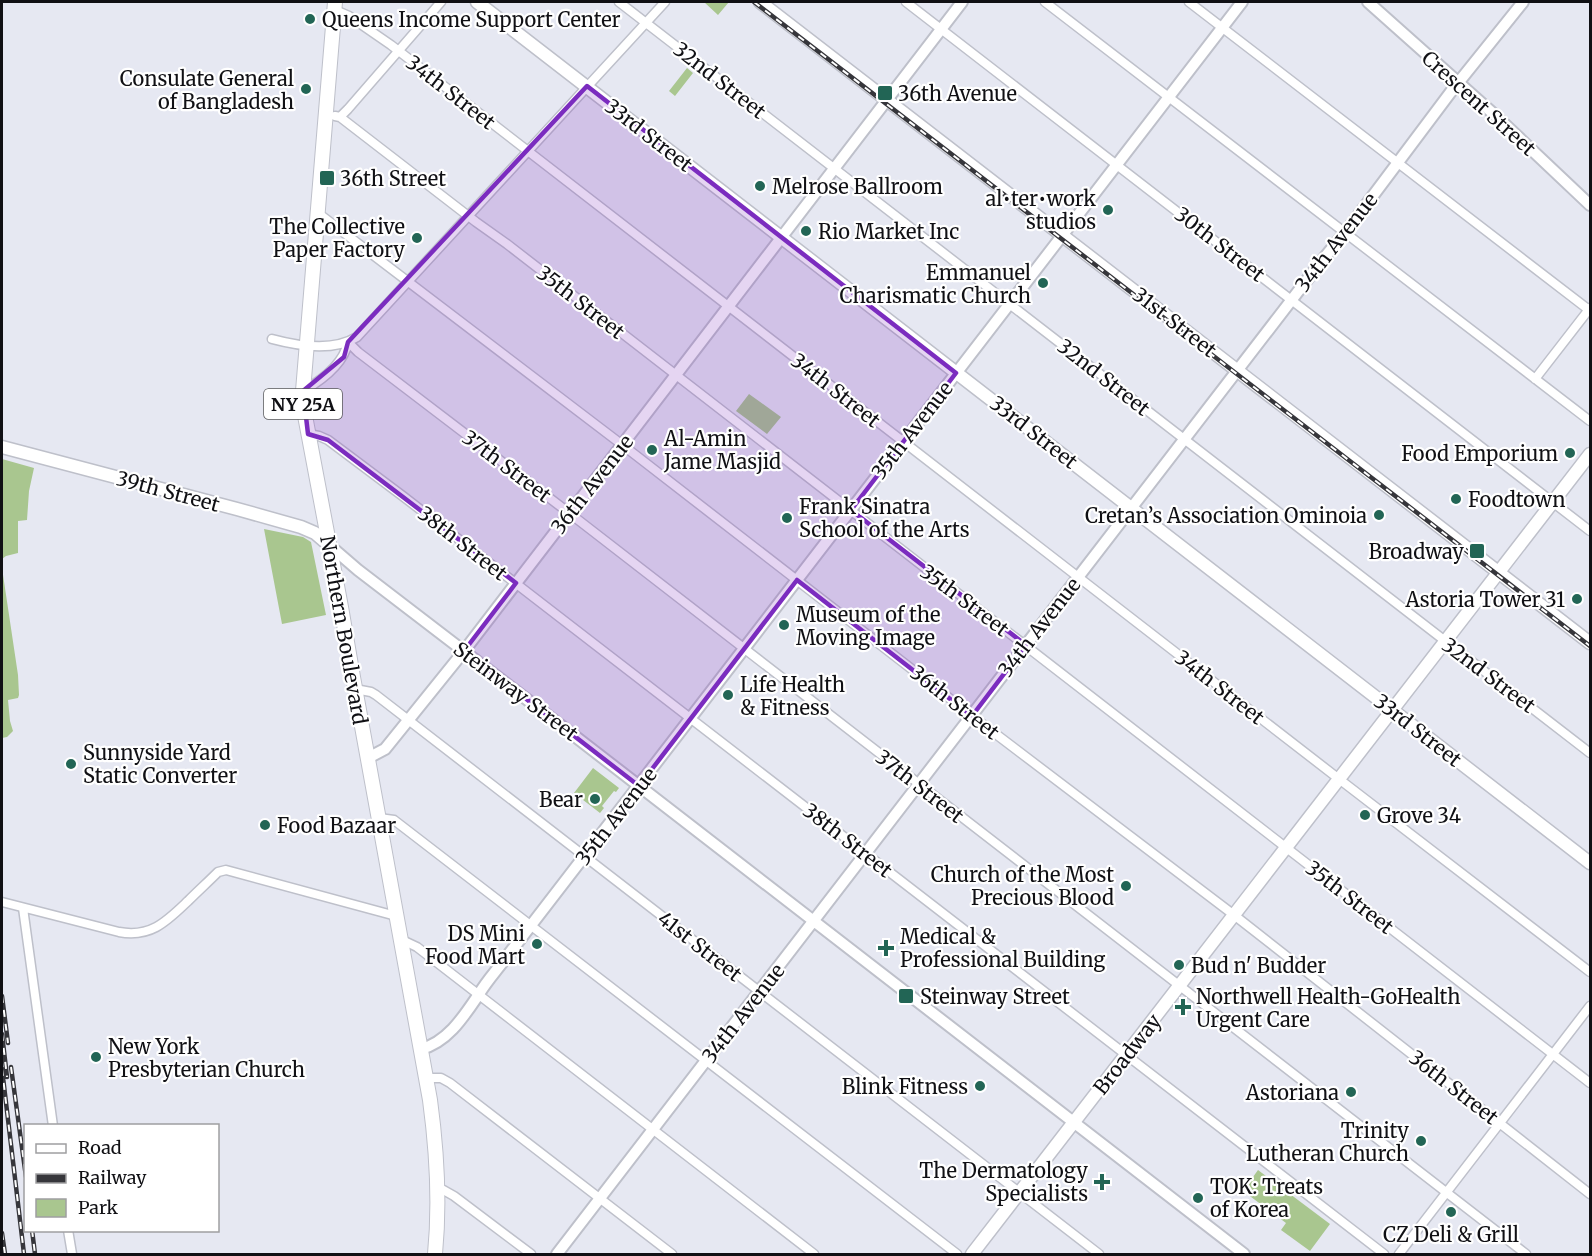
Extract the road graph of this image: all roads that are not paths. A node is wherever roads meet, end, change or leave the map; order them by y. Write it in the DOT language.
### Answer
graph roads {
  1 [pos="441,2"];
  2 [pos="477,2"];
  3 [pos="619,2"];
  4 [pos="665,2"];
  5 [pos="760,2"];
  6 [pos="906,2"];
  7 [pos="962,2"];
  8 [pos="1045,2"];
  9 [pos="1189,2"];
  10 [pos="1242,2"];
  11 [pos="1368,2"];
  12 [pos="1523,2"];
  13 [pos="335,6"];
  14 [pos="646,22"];
  15 [pos="1222,27"];
  16 [pos="941,29"];
  17 [pos="398,51"];
  18 [pos="1458,83"];
  19 [pos="587,86"];
  20 [pos="1168,97"];
  21 [pos="887,100"];
  22 [pos="333,116"];
  23 [pos="528,151"];
  24 [pos="1397,162"];
  25 [pos="1117,164"];
  26 [pos="834,168"];
  27 [pos="1590,204"];
  28 [pos="318,213"];
  29 [pos="468,216"];
  30 [pos="1345,232"];
  31 [pos="1062,235"];
  32 [pos="781,237"];
  33 [pos="409,281"];
  34 [pos="1291,300"];
  35 [pos="1009,304"];
  36 [pos="728,306"];
  37 [pos="1590,309"];
  38 [pos="272,339"];
  39 [pos="348,342"];
  40 [pos="307,345"];
  41 [pos="1237,370"];
  42 [pos="956,373"];
  43 [pos="676,375"];
  44 [pos="1535,379"];
  45 [pos="303,391"];
  46 [pos="1590,421"];
  47 [pos="308,434"];
  48 [pos="1184,439"];
  49 [pos="903,442"];
  50 [pos="622,445"];
  51 [pos="2,447"];
  52 [pos="1590,454"];
  53 [pos="1553,502"];
  54 [pos="1131,508"];
  55 [pos="851,510"];
  56 [pos="569,514"];
  57 [pos="1590,531"];
  58 [pos="329,545"];
  59 [pos="1499,572"];
  60 [pos="1078,577"];
  61 [pos="797,580"];
  62 [pos="516,583"];
  63 [pos="1446,641"];
  64 [pos="1590,643"];
  65 [pos="1026,645"];
  66 [pos="744,649"];
  67 [pos="464,651"];
  68 [pos="355,689"];
  69 [pos="1393,710"];
  70 [pos="972,716"];
  71 [pos="691,718"];
  72 [pos="408,720"];
  73 [pos="1590,753"];
  74 [pos="368,758"];
  75 [pos="1339,779"];
  76 [pos="919,784"];
  77 [pos="639,786"];
  78 [pos="379,818"];
  79 [pos="1286,847"];
  80 [pos="865,854"];
  81 [pos="585,856"];
  82 [pos="1590,863"];
  83 [pos="2,902"];
  84 [pos="23,908"];
  85 [pos="1234,915"];
  86 [pos="396,916"];
  87 [pos="814,921"];
  88 [pos="532,925"];
  89 [pos="400,939"];
  90 [pos="1590,972"];
  91 [pos="1180,986"];
  92 [pos="760,992"];
  93 [pos="478,994"];
  94 [pos="1590,1006"];
  95 [pos="421,1049"];
  96 [pos="1553,1054"];
  97 [pos="1126,1055"];
  98 [pos="706,1061"];
  99 [pos="426,1078"];
  100 [pos="1590,1083"];
  101 [pos="1074,1123"];
  102 [pos="1500,1123"];
  103 [pos="53,1124"];
  104 [pos="653,1130"];
  105 [pos="438,1187"];
  106 [pos="1446,1192"];
  107 [pos="1020,1193"];
  108 [pos="1590,1194"];
  109 [pos="600,1199"];
  110 [pos="68,1232"];
  111 [pos="72,1254"];
  112 [pos="435,1254"];
  113 [pos="531,1254"];
  114 [pos="557,1254"];
  115 [pos="672,1254"];
  116 [pos="814,1254"];
  117 [pos="957,1254"];
  118 [pos="972,1254"];
  119 [pos="1099,1254"];
  120 [pos="1244,1254"];
  121 [pos="1383,1254"];
  122 [pos="1399,1254"];
  123 [pos="1526,1254"];
  1 -- 17 [label="street"];
  2 -- 19 [label="main road, 33rd Street"];
  3 -- 14 [label="street, 32nd Street"];
  4 -- 14 [label="street"];
  5 -- 21 [label="main road, 31st Street"];
  6 -- 16 [label="street, 30th Street"];
  7 -- 16 [label="street, 36th Avenue"];
  8 -- 20 [label="street"];
  9 -- 15 [label="street"];
  10 -- 15 [label="street, 35th Avenue"];
  11 -- 18 [label="street, Crescent Street"];
  12 -- 18 [label="street, 34th Avenue"];
  13 -- 17 [label="street, 34th Street"];
  13 -- 22 [label="main road, Northern Boulevard / NY 25A"];
  14 -- 19 [label="street"];
  14 -- 26 [label="street, 32nd Street"];
  15 -- 20 [label="street, 35th Avenue"];
  15 -- 24 [label="street"];
  16 -- 21 [label="street, 36th Avenue"];
  16 -- 25 [label="street, 30th Street"];
  17 -- 22 [label="street"];
  17 -- 23 [label="street, 34th Street"];
  18 -- 24 [label="street, 34th Avenue"];
  18 -- 27 [label="street, Crescent Street"];
  19 -- 23 [label="street"];
  19 -- 32 [label="main road, 33rd Street"];
  20 -- 25 [label="street, 35th Avenue"];
  20 -- 30 [label="street"];
  21 -- 26 [label="street, 36th Avenue"];
  21 -- 31 [label="main road, 31st Street"];
  22 -- 28 [label="main road, Northern Boulevard / NY 25A"];
  22 -- 29 [label="street, 35th Street"];
  23 -- 29 [label="street"];
  23 -- 36 [label="street, 34th Street"];
  24 -- 30 [label="street, 34th Avenue"];
  24 -- 37 [label="street"];
  25 -- 31 [label="street, 35th Avenue"];
  25 -- 34 [label="street, 30th Street"];
  26 -- 32 [label="street, 36th Avenue"];
  26 -- 35 [label="street, 32nd Street"];
  28 -- 33 [label="street, 36th Street"];
  28 -- 40 [label="main road, Northern Boulevard / NY 25A"];
  29 -- 33 [label="street"];
  29 -- 43 [label="street, 35th Street"];
  30 -- 34 [label="street, 34th Avenue"];
  30 -- 44 [label="street"];
  31 -- 35 [label="street, 35th Avenue"];
  31 -- 41 [label="main road, 31st Street"];
  32 -- 36 [label="street, 36th Avenue"];
  32 -- 42 [label="main road, 33rd Street"];
  33 -- 39 [label="street"];
  33 -- 50 [label="street, 36th Street"];
  34 -- 41 [label="street, 34th Avenue"];
  34 -- 53 [label="street, 30th Street"];
  35 -- 42 [label="street, 35th Avenue"];
  35 -- 48 [label="street, 32nd Street"];
  36 -- 43 [label="street, 36th Avenue"];
  36 -- 49 [label="street, 34th Street"];
  37 -- 44 [label="street"];
  38 -- 40 [label="street"];
  39 -- 40 [label="street"];
  39 -- 45 [label="street"];
  39 -- 56 [label="street, 37th Street"];
  40 -- 45 [label="main road, Northern Boulevard / NY 25A"];
  41 -- 48 [label="street, 34th Avenue"];
  41 -- 59 [label="main road, 31st Street"];
  42 -- 49 [label="street, 35th Avenue"];
  42 -- 54 [label="main road, 33rd Street"];
  43 -- 50 [label="street, 36th Avenue"];
  43 -- 55 [label="street, 35th Street"];
  44 -- 46 [label="street"];
  45 -- 47 [label="main road, Northern Boulevard / NY 25A"];
  47 -- 58 [label="main road, Northern Boulevard / NY 25A"];
  47 -- 62 [label="street, 38th Street"];
  48 -- 54 [label="street, 34th Avenue"];
  48 -- 63 [label="street, 32nd Street"];
  49 -- 55 [label="street, 35th Avenue"];
  49 -- 60 [label="street, 34th Street"];
  50 -- 56 [label="street, 36th Avenue"];
  50 -- 61 [label="street, 36th Street"];
  51 -- 58 [label="main road, 39th Street"];
  52 -- 53 [label="main road, Broadway"];
  53 -- 57 [label="street, 30th Street"];
  53 -- 59 [label="main road, Broadway"];
  54 -- 60 [label="street, 34th Avenue"];
  54 -- 69 [label="main road, 33rd Street"];
  55 -- 61 [label="street, 35th Avenue"];
  55 -- 65 [label="street, 35th Street"];
  56 -- 62 [label="street, 36th Avenue"];
  56 -- 66 [label="street, 37th Street"];
  58 -- 67 [label="street, Steinway Street"];
  58 -- 68 [label="main road, Northern Boulevard / NY 25A"];
  59 -- 63 [label="main road, Broadway"];
  59 -- 64 [label="main road, 31st Street"];
  60 -- 65 [label="street, 34th Avenue"];
  60 -- 75 [label="street, 34th Street"];
  61 -- 66 [label="street, 35th Avenue"];
  61 -- 70 [label="street, 36th Street"];
  62 -- 67 [label="street, 36th Avenue"];
  62 -- 71 [label="street, 38th Street"];
  63 -- 69 [label="main road, Broadway"];
  63 -- 73 [label="street, 32nd Street"];
  65 -- 70 [label="street, 34th Avenue"];
  65 -- 79 [label="street, 35th Street"];
  66 -- 71 [label="street, 35th Avenue"];
  66 -- 76 [label="street, 37th Street"];
  67 -- 72 [label="street, 36th Avenue"];
  67 -- 77 [label="street, Steinway Street"];
  68 -- 72 [label="street, 41st Street"];
  68 -- 74 [label="main road, Northern Boulevard / NY 25A"];
  69 -- 75 [label="main road, Broadway"];
  69 -- 82 [label="main road, 33rd Street"];
  70 -- 76 [label="street, 34th Avenue"];
  70 -- 85 [label="street, 36th Street"];
  71 -- 77 [label="street, 35th Avenue"];
  71 -- 80 [label="street, 38th Street"];
  72 -- 74 [label="street, 36th Avenue"];
  72 -- 81 [label="street, 41st Street"];
  74 -- 78 [label="main road, Northern Boulevard / NY 25A"];
  75 -- 79 [label="main road, Broadway"];
  75 -- 90 [label="street, 34th Street"];
  76 -- 80 [label="street, 34th Avenue"];
  76 -- 91 [label="street, 37th Street"];
  77 -- 81 [label="street, 35th Avenue"];
  77 -- 87 [label="street, Steinway Street"];
  78 -- 86 [label="main road, Northern Boulevard / NY 25A"];
  78 -- 88 [label="street"];
  79 -- 85 [label="main road, Broadway"];
  79 -- 96 [label="street, 35th Street"];
  80 -- 87 [label="street, 34th Avenue"];
  80 -- 97 [label="street, 38th Street"];
  81 -- 88 [label="street, 35th Avenue"];
  81 -- 92 [label="street, 41st Street"];
  83 -- 84 [label="street"];
  84 -- 86 [label="street"];
  84 -- 103 [label="street"];
  85 -- 91 [label="main road, Broadway"];
  85 -- 102 [label="street, 36th Street"];
  86 -- 89 [label="main road, Northern Boulevard / NY 25A"];
  87 -- 92 [label="street, 34th Avenue"];
  87 -- 101 [label="street, Steinway Street"];
  88 -- 93 [label="street, 35th Avenue"];
  88 -- 98 [label="street"];
  89 -- 93 [label="street"];
  89 -- 95 [label="main road, Northern Boulevard / NY 25A"];
  91 -- 97 [label="main road, Broadway"];
  91 -- 106 [label="street, 37th Street"];
  92 -- 98 [label="street, 34th Avenue"];
  92 -- 107 [label="street, 41st Street"];
  93 -- 95 [label="street, 35th Avenue"];
  93 -- 104 [label="street"];
  94 -- 96 [label="street"];
  95 -- 99 [label="main road, Northern Boulevard / NY 25A"];
  96 -- 100 [label="street, 35th Street"];
  96 -- 102 [label="street"];
  97 -- 101 [label="main road, Broadway"];
  97 -- 121 [label="street, 38th Street"];
  98 -- 104 [label="street, 34th Avenue"];
  98 -- 117 [label="street"];
  99 -- 105 [label="main road, Northern Boulevard / NY 25A"];
  99 -- 109 [label="street"];
  101 -- 107 [label="main road, Broadway"];
  101 -- 120 [label="street, Steinway Street"];
  102 -- 106 [label="street"];
  102 -- 108 [label="street, 36th Street"];
  104 -- 109 [label="street, 34th Avenue"];
  104 -- 116 [label="street"];
  105 -- 112 [label="main road, Northern Boulevard / NY 25A"];
  105 -- 113 [label="street"];
  106 -- 122 [label="street"];
  106 -- 123 [label="street, 37th Street"];
  107 -- 118 [label="main road, Broadway"];
  107 -- 119 [label="street, 41st Street"];
  109 -- 114 [label="street, 34th Avenue"];
  109 -- 115 [label="street"];
  110 -- 111 [label="street"];
}
